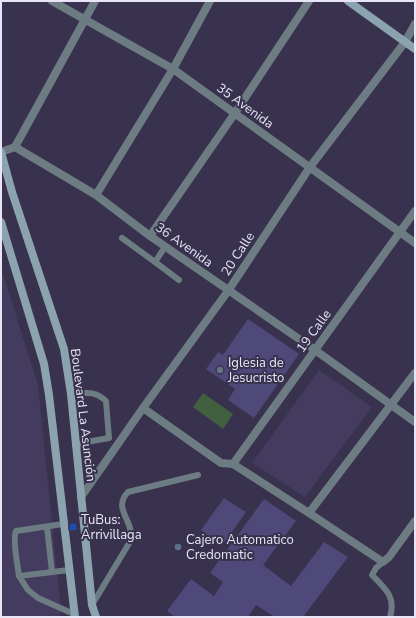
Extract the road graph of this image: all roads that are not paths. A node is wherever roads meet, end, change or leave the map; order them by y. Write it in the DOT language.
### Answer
graph roads {
  1 [pos="52,1"];
  2 [pos="95,1"];
  3 [pos="210,1"];
  4 [pos="310,1"];
  5 [pos="348,1"];
  6 [pos="86,19"];
  7 [pos="415,24"];
  8 [pos="405,42"];
  9 [pos="415,49"];
  10 [pos="173,69"];
  11 [pos="235,113"];
  12 [pos="15,147"];
  13 [pos="1,152"];
  14 [pos="310,167"];
  15 [pos="96,195"];
  16 [pos="415,212"];
  17 [pos="1,222"];
  18 [pos="400,232"];
  19 [pos="150,236"];
  20 [pos="122,238"];
  21 [pos="415,243"];
  22 [pos="165,247"];
  23 [pos="155,262"];
  24 [pos="179,280"];
  25 [pos="228,291"];
  26 [pos="315,350"];
  27 [pos="415,374"];
  28 [pos="71,394"];
  29 [pos="392,405"];
  30 [pos="143,408"];
  31 [pos="415,422"];
  32 [pos="109,438"];
  33 [pos="117,445"];
  34 [pos="75,446"];
  35 [pos="233,464"];
  36 [pos="198,475"];
  37 [pos="81,497"];
  38 [pos="310,513"];
  39 [pos="415,521"];
  40 [pos="63,524"];
  41 [pos="47,526"];
  42 [pos="383,562"];
  43 [pos="69,570"];
  44 [pos="52,572"];
  45 [pos="19,576"];
  46 [pos="92,605"];
  47 [pos="75,615"];
  48 [pos="96,617"];
  49 [pos="390,617"];
  1 -- 6 [label="street, 35 Avenida"];
  2 -- 6 [label="street"];
  3 -- 10 [label="street"];
  4 -- 11 [label="street"];
  5 -- 8 [label="main road"];
  6 -- 10 [label="street, 35 Avenida"];
  6 -- 12 [label="street"];
  7 -- 8 [label="street, 20 Calle"];
  8 -- 9 [label="main road"];
  8 -- 14 [label="street, 20 Calle"];
  10 -- 11 [label="street, 35 Avenida"];
  10 -- 15 [label="street"];
  11 -- 14 [label="street, 35 Avenida"];
  11 -- 19 [label="street"];
  12 -- 13 [label="street"];
  12 -- 15 [label="street, 36 Avenida"];
  13 -- 28 [label="main road, Boulevard La Asunción"];
  14 -- 18 [label="street, 35 Avenida"];
  14 -- 25 [label="street, 20 Calle"];
  15 -- 19 [label="street, 36 Avenida"];
  16 -- 18 [label="street, 19 Calle"];
  17 -- 40 [label="main road"];
  18 -- 21 [label="street, 35 Avenida"];
  18 -- 26 [label="street, 19 Calle"];
  19 -- 22 [label="street, 36 Avenida"];
  20 -- 23 [label="lane"];
  22 -- 23 [label="lane"];
  22 -- 25 [label="street, 36 Avenida"];
  23 -- 24 [label="lane"];
  25 -- 26 [label="street, 36 Avenida"];
  25 -- 30 [label="street, 20 Calle"];
  26 -- 29 [label="street, 36 Avenida"];
  26 -- 35 [label="street, 19 Calle"];
  27 -- 29 [label="street"];
  28 -- 32 [label="lane"];
  28 -- 34 [label="main road, Boulevard La Asunción"];
  29 -- 31 [label="street, 36 Avenida"];
  29 -- 38 [label="street"];
  30 -- 33 [label="street, 20 Calle"];
  30 -- 35 [label="street"];
  32 -- 33 [label="lane"];
  32 -- 34 [label="lane"];
  33 -- 37 [label="street, 20 Calle"];
  34 -- 37 [label="main road, Boulevard La Asunción"];
  35 -- 38 [label="street"];
  36 -- 46 [label="lane"];
  37 -- 46 [label="main road, Boulevard La Asunción"];
  38 -- 42 [label="street"];
  39 -- 42 [label="street"];
  40 -- 41 [label="lane"];
  40 -- 43 [label="main road"];
  41 -- 44 [label="lane"];
  41 -- 45 [label="lane"];
  42 -- 49 [label="lane"];
  43 -- 44 [label="lane"];
  43 -- 47 [label="main road"];
  44 -- 45 [label="lane"];
  45 -- 47 [label="lane"];
  46 -- 48 [label="main road, Boulevard La Asunción"];
}
